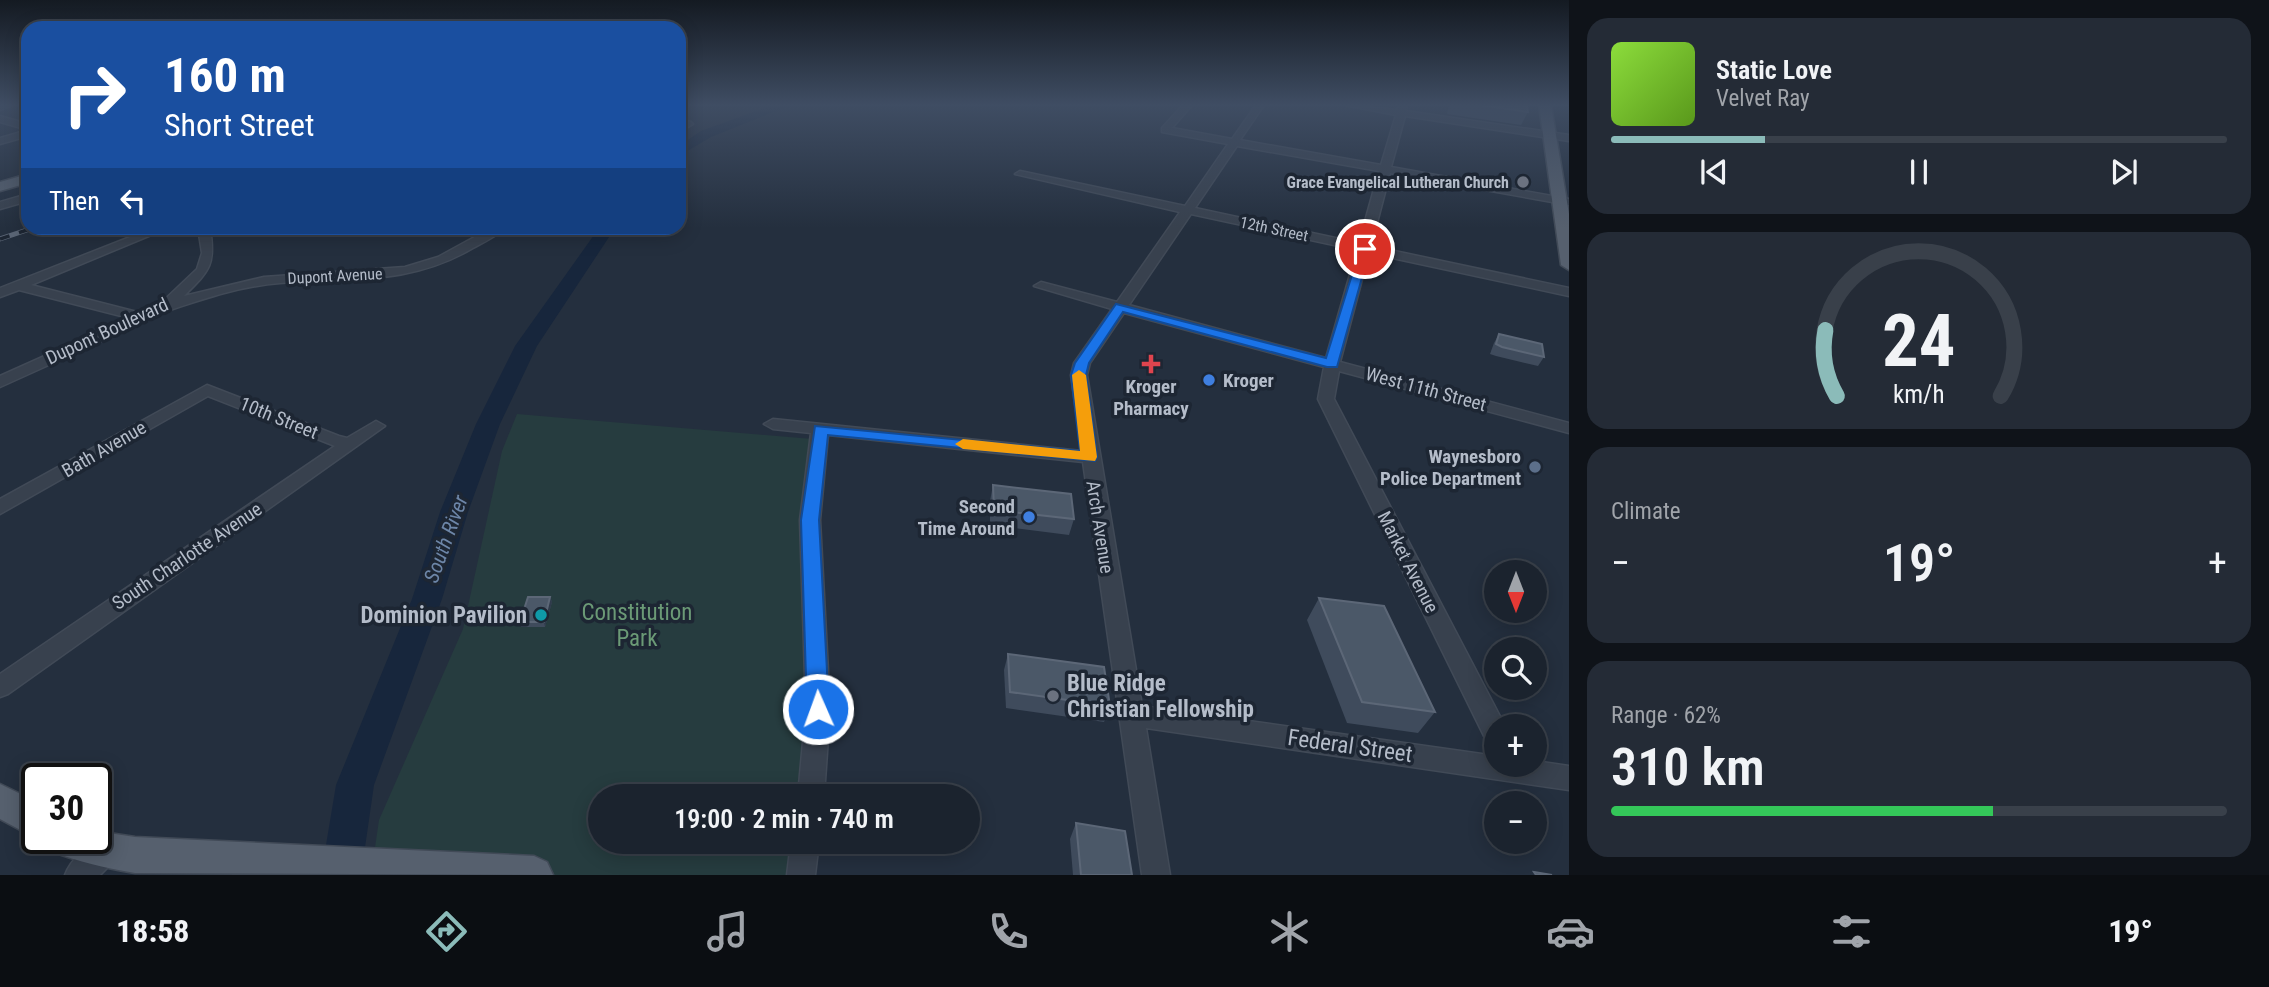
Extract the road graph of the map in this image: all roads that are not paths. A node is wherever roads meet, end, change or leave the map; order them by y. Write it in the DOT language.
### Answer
graph roads {
  1 [pos="1232,146"];
  2 [pos="1250,146"];
  3 [pos="1393,146"];
  4 [pos="1551,146"];
  5 [pos="1386,170"];
  6 [pos="1020,174"];
  7 [pos="21,177"];
  8 [pos="0,184"];
  9 [pos="21,199"];
  10 [pos="1564,201"];
  11 [pos="0,206"];
  12 [pos="1187,210"];
  13 [pos="145,235"];
  14 [pos="205,235"];
  15 [pos="486,235"];
  16 [pos="1365,249"];
  17 [pos="1569,265"];
  18 [pos="18,286"];
  19 [pos="1041,286"];
  20 [pos="1569,292"];
  21 [pos="0,293"];
  22 [pos="165,307"];
  23 [pos="1120,307"];
  24 [pos="141,317"];
  25 [pos="1332,364"];
  26 [pos="0,382"];
  27 [pos="207,390"];
  28 [pos="773,424"];
  29 [pos="376,426"];
  30 [pos="1569,428"];
  31 [pos="820,429"];
  32 [pos="351,444"];
  33 [pos="1089,457"];
  34 [pos="0,507"];
  35 [pos="0,687"];
  36 [pos="1486,714"];
  37 [pos="1132,715"];
  38 [pos="1484,763"];
  39 [pos="1547,774"];
  40 [pos="1569,778"];
  41 [pos="812,784"];
  42 [pos="0,800"];
  43 [pos="21,812"];
  44 [pos="804,854"];
  45 [pos="91,863"];
  46 [pos="534,875"];
  47 [pos="801,875"];
  48 [pos="1156,875"];
  1 -- 12 [label="street, Arch Avenue"];
  2 -- 5 [label="street"];
  3 -- 5 [label="street, Market Avenue"];
  4 -- 10 [label="main road"];
  5 -- 10 [label="street"];
  5 -- 16 [label="street, Market Avenue"];
  6 -- 12 [label="street, 12th Street"];
  7 -- 8 [label="main road"];
  9 -- 11 [label="street"];
  10 -- 17 [label="main road"];
  12 -- 16 [label="street, 12th Street"];
  12 -- 23 [label="street, Arch Avenue"];
  13 -- 18 [label="street"];
  14 -- 22 [label="street, Dupont Boulevard"];
  15 -- 22 [label="street, Dupont Avenue"];
  16 -- 20 [label="street, 12th Street"];
  16 -- 25 [label="street, Market Avenue"];
  18 -- 21 [label="street"];
  18 -- 24 [label="street"];
  19 -- 23 [label="street, West 11th Street"];
  22 -- 24 [label="street, Dupont Boulevard"];
  23 -- 25 [label="street, West 11th Street"];
  23 -- 33 [label="street, Arch Avenue"];
  24 -- 26 [label="street, Dupont Boulevard"];
  25 -- 30 [label="street, West 11th Street"];
  25 -- 36 [label="street, Market Avenue"];
  27 -- 32 [label="street, 10th Street"];
  27 -- 34 [label="street, Bath Avenue"];
  28 -- 31 [label="street"];
  29 -- 32 [label="street, South Charlotte Avenue"];
  31 -- 33 [label="street"];
  31 -- 41 [label="street"];
  32 -- 35 [label="street, South Charlotte Avenue"];
  33 -- 37 [label="street, Arch Avenue"];
  37 -- 38 [label="street, Federal Street"];
  37 -- 48 [label="street, Arch Avenue"];
  39 -- 40 [label="street, Federal Street"];
  42 -- 43 [label="main road"];
  44 -- 47 [label="street"];
  45 -- 46 [label="main road"];
}
